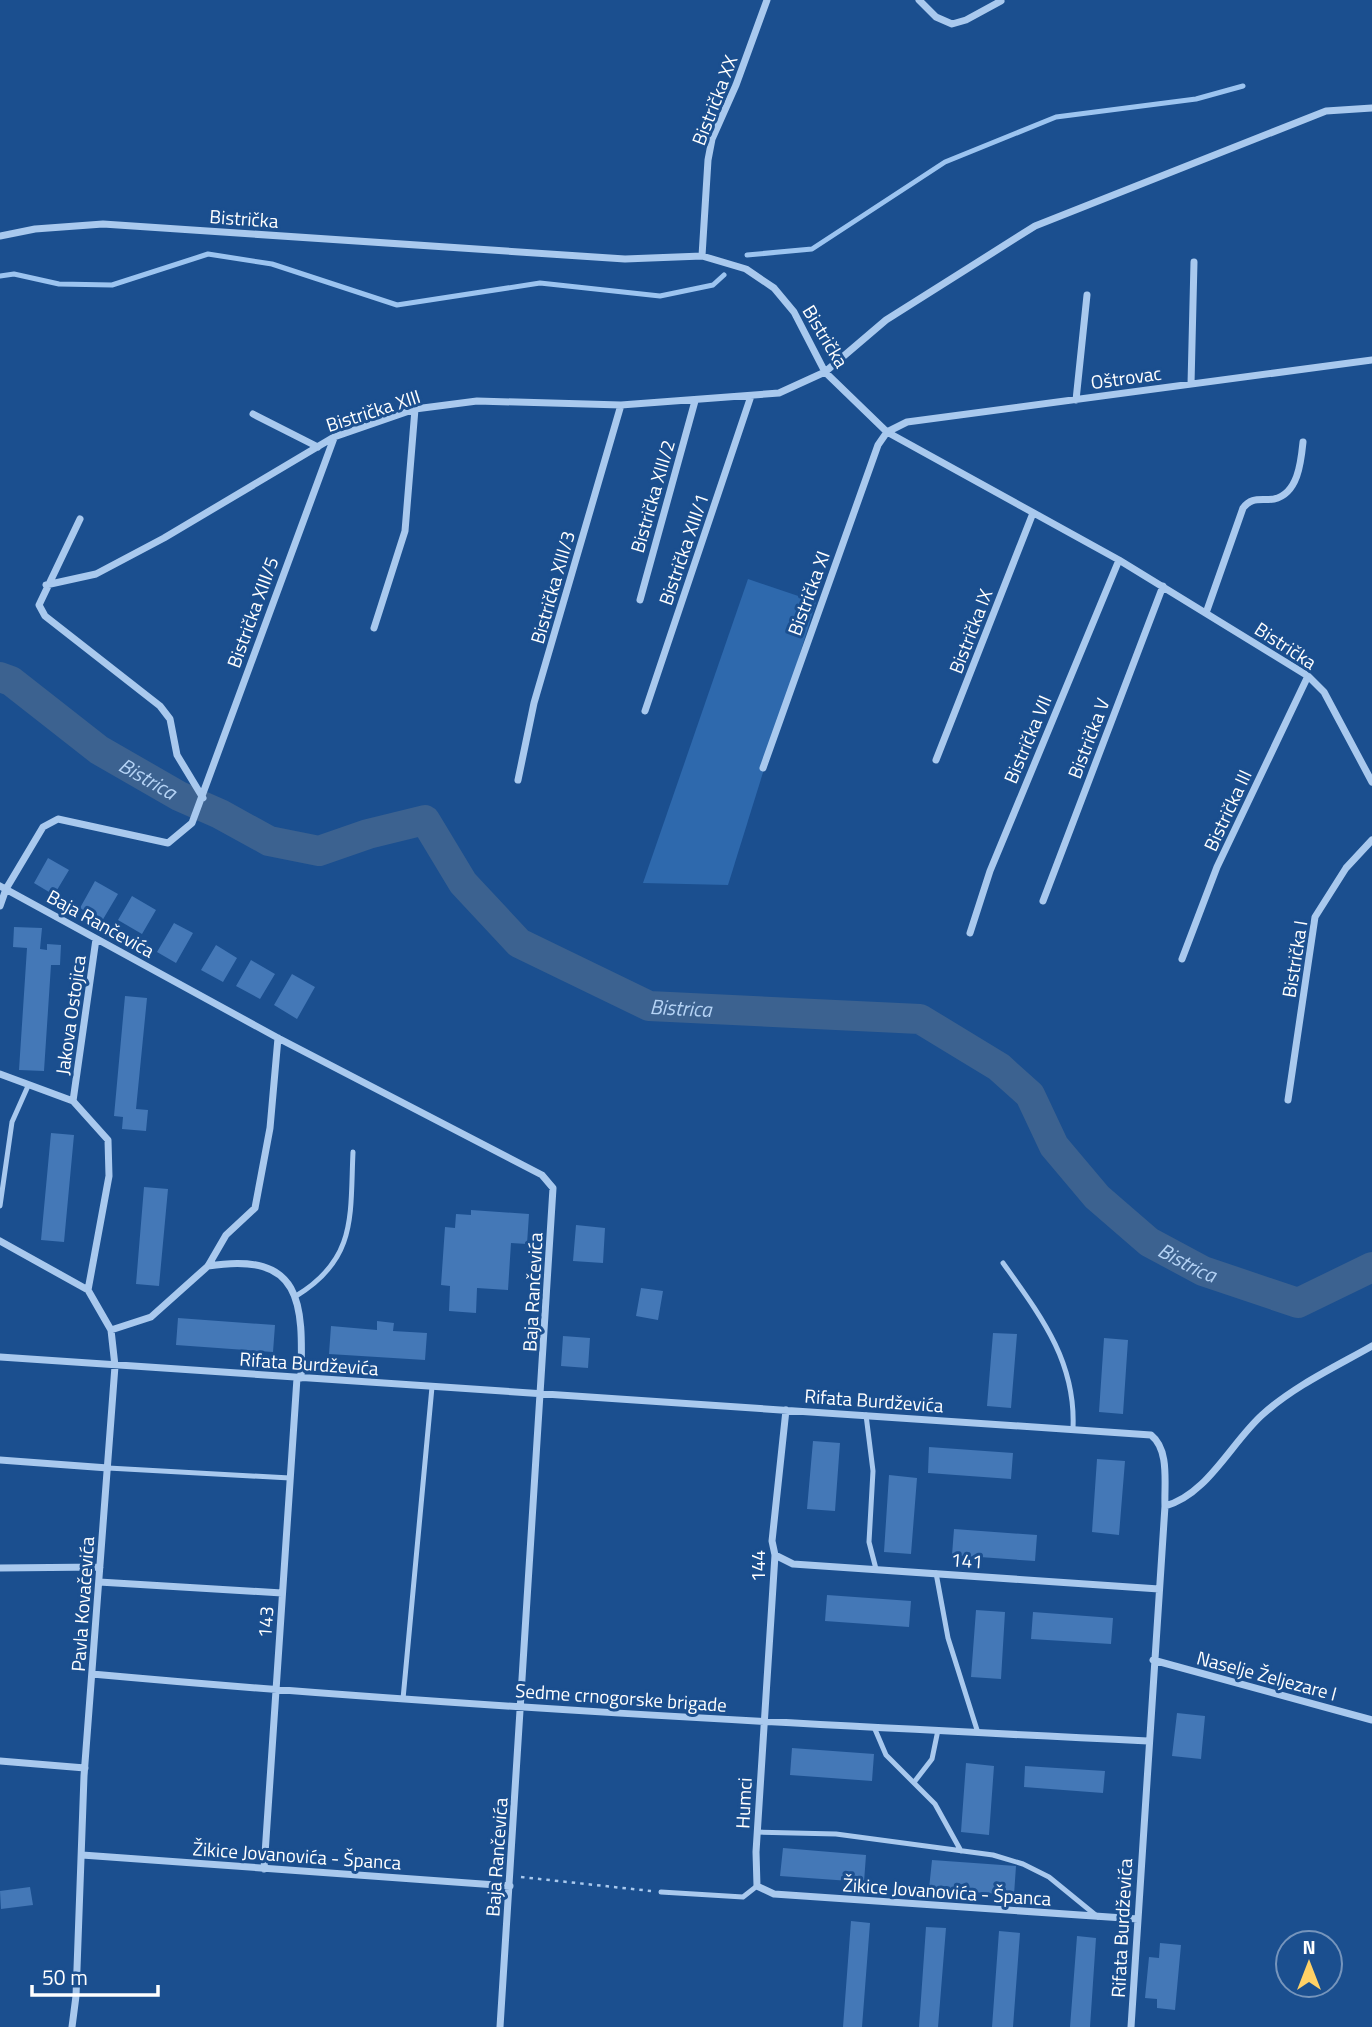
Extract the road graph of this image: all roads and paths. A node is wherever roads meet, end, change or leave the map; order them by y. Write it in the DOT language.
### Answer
graph roads {
  1 [pos="767,0"];
  2 [pos="919,0"];
  3 [pos="1001,1"];
  4 [pos="1372,108"];
  5 [pos="0,236"];
  6 [pos="702,256"];
  7 [pos="1194,262"];
  8 [pos="1087,295"];
  9 [pos="1372,360"];
  10 [pos="825,372"];
  11 [pos="1191,384"];
  12 [pos="751,396"];
  13 [pos="1076,400"];
  14 [pos="695,401"];
  15 [pos="621,405"];
  16 [pos="415,409"];
  17 [pos="253,414"];
  18 [pos="887,432"];
  19 [pos="334,437"];
  20 [pos="1303,442"];
  21 [pos="318,447"];
  22 [pos="1034,513"];
  23 [pos="80,519"];
  24 [pos="1119,560"];
  25 [pos="46,585"];
  26 [pos="1163,586"];
  27 [pos="640,600"];
  28 [pos="1206,613"];
  29 [pos="374,628"];
  30 [pos="1308,676"];
  31 [pos="645,711"];
  32 [pos="936,760"];
  33 [pos="763,768"];
  34 [pos="518,780"];
  35 [pos="1372,782"];
  36 [pos="203,798"];
  37 [pos="1372,840"];
  38 [pos="3,887"];
  39 [pos="1043,901"];
  40 [pos="0,906"];
  41 [pos="970,933"];
  42 [pos="96,939"];
  43 [pos="1182,960"];
  44 [pos="278,1038"];
  45 [pos="0,1074"];
  46 [pos="28,1086"];
  47 [pos="1288,1100"];
  48 [pos="73,1101"];
  49 [pos="353,1152"];
  50 [pos="0,1206"];
  51 [pos="0,1241"];
  52 [pos="1003,1263"];
  53 [pos="208,1266"];
  54 [pos="88,1290"];
  55 [pos="296,1296"];
  56 [pos="111,1329"];
  57 [pos="1372,1346"];
  58 [pos="0,1357"];
  59 [pos="115,1366"];
  60 [pos="299,1378"];
  61 [pos="432,1387"];
  62 [pos="542,1395"];
  63 [pos="786,1410"];
  64 [pos="866,1415"];
  65 [pos="1073,1428"];
  66 [pos="0,1460"];
  67 [pos="108,1468"];
  68 [pos="290,1478"];
  69 [pos="1165,1506"];
  70 [pos="775,1555"];
  71 [pos="0,1567"];
  72 [pos="100,1567"];
  73 [pos="876,1569"];
  74 [pos="936,1573"];
  75 [pos="99,1582"];
  76 [pos="1158,1588"];
  77 [pos="282,1593"];
  78 [pos="1153,1660"];
  79 [pos="92,1674"];
  80 [pos="276,1691"];
  81 [pos="403,1699"];
  82 [pos="522,1706"];
  83 [pos="1372,1720"];
  84 [pos="764,1722"];
  85 [pos="874,1727"];
  86 [pos="938,1730"];
  87 [pos="978,1733"];
  88 [pos="1148,1741"];
  89 [pos="0,1761"];
  90 [pos="85,1768"];
  91 [pos="915,1781"];
  92 [pos="757,1832"];
  93 [pos="961,1851"];
  94 [pos="82,1855"];
  95 [pos="264,1868"];
  96 [pos="510,1876"];
  97 [pos="510,1886"];
  98 [pos="757,1886"];
  99 [pos="661,1892"];
  100 [pos="1098,1917"];
  101 [pos="1138,1919"];
  102 [pos="72,2027"];
  103 [pos="500,2027"];
  104 [pos="1131,2027"];
  1 -- 6 [label="street, Bistrička XX"];
  2 -- 3 [label="street"];
  4 -- 10 [label="street, Bistrička XIII"];
  5 -- 6 [label="street, Bistrička"];
  6 -- 10 [label="street, Bistrička"];
  7 -- 11 [label="street"];
  8 -- 13 [label="street"];
  9 -- 11 [label="street, Oštrovac"];
  10 -- 12 [label="street, Bistrička XIII"];
  10 -- 18 [label="street, Bistrička"];
  11 -- 13 [label="street, Oštrovac"];
  12 -- 14 [label="street, Bistrička XIII"];
  12 -- 31 [label="street, Bistrička XIII/1"];
  13 -- 18 [label="street, Oštrovac"];
  14 -- 15 [label="street, Bistrička XIII"];
  14 -- 27 [label="street, Bistrička XIII/2"];
  15 -- 16 [label="street, Bistrička XIII"];
  15 -- 34 [label="street, Bistrička XIII/3"];
  16 -- 19 [label="street, Bistrička XIII"];
  16 -- 29 [label="street"];
  17 -- 21 [label="street"];
  18 -- 22 [label="street, Bistrička"];
  18 -- 33 [label="street, Bistrička XI"];
  19 -- 21 [label="street, Bistrička XIII"];
  19 -- 36 [label="street, Bistrička XIII/5"];
  20 -- 28 [label="street"];
  21 -- 25 [label="street, Bistrička XIII"];
  22 -- 24 [label="street, Bistrička"];
  22 -- 32 [label="street, Bistrička IX"];
  23 -- 25 [label="street"];
  24 -- 26 [label="street, Bistrička"];
  24 -- 41 [label="street, Bistrička VII"];
  25 -- 36 [label="street"];
  26 -- 28 [label="street, Bistrička"];
  26 -- 39 [label="street, Bistrička V"];
  28 -- 30 [label="street, Bistrička"];
  30 -- 35 [label="street, Bistrička"];
  30 -- 43 [label="street, Bistrička III"];
  36 -- 38 [label="street, Bistrička XIII/5"];
  37 -- 47 [label="street, Bistrička I"];
  38 -- 40 [label="street"];
  38 -- 42 [label="street, Baja Rančevića"];
  42 -- 44 [label="street, Baja Rančevića"];
  42 -- 48 [label="street, Jakova Ostojica"];
  44 -- 53 [label="street"];
  44 -- 62 [label="street, Baja Rančevića"];
  45 -- 46 [label="street"];
  46 -- 48 [label="street"];
  46 -- 50 [label="lane"];
  48 -- 54 [label="street, Jakova Ostojica"];
  49 -- 55 [label="lane"];
  51 -- 54 [label="street"];
  52 -- 65 [label="lane"];
  53 -- 55 [label="street"];
  53 -- 56 [label="street"];
  54 -- 56 [label="street, Pavla Kovačevića"];
  55 -- 60 [label="street, 143"];
  56 -- 59 [label="street, Pavla Kovačevića"];
  57 -- 69 [label="street"];
  58 -- 59 [label="street, Rifata Burdževića"];
  59 -- 60 [label="street, Rifata Burdževića"];
  59 -- 67 [label="street, Pavla Kovačevića"];
  60 -- 61 [label="street, Rifata Burdževića"];
  60 -- 68 [label="street, 143"];
  61 -- 62 [label="street, Rifata Burdževića"];
  61 -- 81 [label="lane"];
  62 -- 63 [label="street, Rifata Burdževića"];
  62 -- 82 [label="street, Baja Rančevića"];
  63 -- 64 [label="street, Rifata Burdževića"];
  63 -- 70 [label="street, 144"];
  64 -- 65 [label="street, Rifata Burdževića"];
  64 -- 73 [label="lane"];
  65 -- 69 [label="street, Rifata Burdževića"];
  66 -- 67 [label="street"];
  67 -- 68 [label="lane"];
  67 -- 72 [label="street, Pavla Kovačevića"];
  68 -- 77 [label="street, 143"];
  69 -- 76 [label="street, Rifata Burdževića"];
  70 -- 73 [label="street, 141"];
  70 -- 84 [label="street, 144"];
  71 -- 72 [label="street"];
  72 -- 75 [label="street, Pavla Kovačevića"];
  73 -- 74 [label="street, 141"];
  74 -- 76 [label="street, 141"];
  74 -- 87 [label="lane"];
  75 -- 77 [label="street"];
  75 -- 79 [label="street, Pavla Kovačevića"];
  76 -- 78 [label="street, Rifata Burdževića"];
  77 -- 80 [label="street, 143"];
  78 -- 83 [label="street, Naselje Željezare I"];
  78 -- 88 [label="street, Rifata Burdževića"];
  79 -- 80 [label="street, Sedme crnogorske brigade"];
  79 -- 90 [label="street, Pavla Kovačevića"];
  80 -- 81 [label="street, Sedme crnogorske brigade"];
  80 -- 95 [label="street, 143"];
  81 -- 82 [label="street, Sedme crnogorske brigade"];
  82 -- 84 [label="street, Sedme crnogorske brigade"];
  82 -- 96 [label="street, Baja Rančevića"];
  84 -- 85 [label="street, Sedme crnogorske brigade"];
  84 -- 92 [label="street, Humci"];
  85 -- 86 [label="street, Sedme crnogorske brigade"];
  85 -- 91 [label="lane"];
  86 -- 87 [label="street, Sedme crnogorske brigade"];
  86 -- 91 [label="lane"];
  87 -- 88 [label="street, Sedme crnogorske brigade"];
  88 -- 101 [label="street, Rifata Burdževića"];
  89 -- 90 [label="street"];
  90 -- 94 [label="street, Pavla Kovačevića"];
  91 -- 93 [label="lane"];
  92 -- 93 [label="lane"];
  92 -- 98 [label="street, Humci"];
  93 -- 100 [label="lane"];
  94 -- 95 [label="street, Žikice Jovanovića - Španca"];
  94 -- 102 [label="street, Pavla Kovačevića"];
  95 -- 97 [label="street, Žikice Jovanovića - Španca"];
  96 -- 97 [label="street, Baja Rančevića"];
  96 -- 99 [label="path"];
  97 -- 103 [label="street, Baja Rančevića"];
  98 -- 99 [label="lane"];
  98 -- 100 [label="street, Žikice Jovanovića - Španca"];
  100 -- 101 [label="street, Žikice Jovanovića - Španca"];
  101 -- 104 [label="street, Rifata Burdževića"];
}
